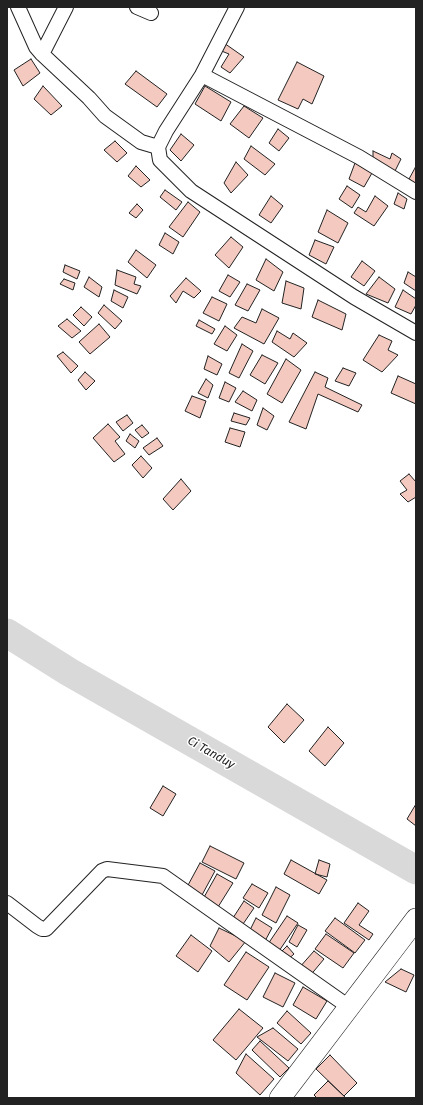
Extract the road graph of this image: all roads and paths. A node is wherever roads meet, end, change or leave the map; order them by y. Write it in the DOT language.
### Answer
graph roads {
  1 [pos="18,7"];
  2 [pos="66,7"];
  3 [pos="138,7"];
  4 [pos="237,7"];
  5 [pos="151,13"];
  6 [pos="42,54"];
  7 [pos="202,75"];
  8 [pos="158,147"];
  9 [pos="416,192"];
  10 [pos="416,333"];
  11 [pos="7,903"];
  12 [pos="416,919"];
  13 [pos="350,1007"];
  14 [pos="280,1098"];
  1 -- 6 [label="street"];
  2 -- 6 [label="street"];
  3 -- 5 [label="street"];
  4 -- 7 [label="street"];
  6 -- 8 [label="street"];
  7 -- 8 [label="street"];
  7 -- 9 [label="street"];
  8 -- 10 [label="street"];
  11 -- 13 [label="street"];
  12 -- 13 [label="street"];
  13 -- 14 [label="street"];
}
